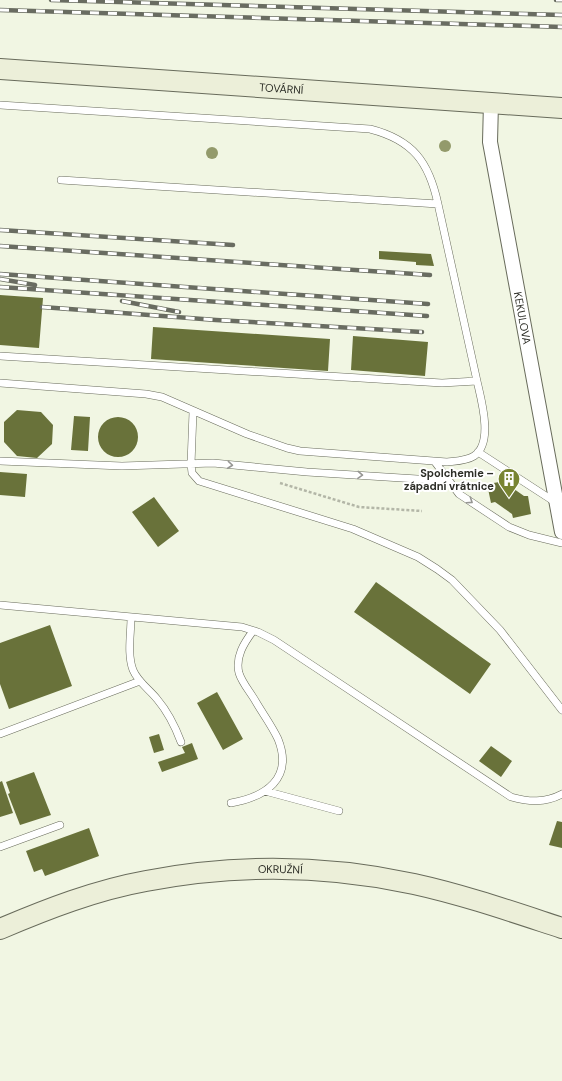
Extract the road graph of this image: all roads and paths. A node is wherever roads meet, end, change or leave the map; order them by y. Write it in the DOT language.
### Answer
graph roads {
  1 [pos="0,69"];
  2 [pos="491,103"];
  3 [pos="0,105"];
  4 [pos="562,108"];
  5 [pos="61,180"];
  6 [pos="438,204"];
  7 [pos="0,356"];
  8 [pos="477,381"];
  9 [pos="0,383"];
  10 [pos="193,412"];
  11 [pos="478,452"];
  12 [pos="0,461"];
  13 [pos="435,462"];
  14 [pos="191,464"];
  15 [pos="449,481"];
  16 [pos="279,483"];
  17 [pos="555,502"];
  18 [pos="422,511"];
  19 [pos="562,532"];
  20 [pos="562,543"];
  21 [pos="0,605"];
  22 [pos="131,617"];
  23 [pos="253,631"];
  24 [pos="140,681"];
  25 [pos="562,710"];
  26 [pos="0,734"];
  27 [pos="180,742"];
  28 [pos="265,791"];
  29 [pos="562,794"];
  30 [pos="231,803"];
  31 [pos="339,811"];
  32 [pos="60,825"];
  33 [pos="0,847"];
  34 [pos="562,928"];
  35 [pos="0,929"];
  1 -- 2 [label="street, TOVÁRNÍ"];
  2 -- 4 [label="street, TOVÁRNÍ"];
  2 -- 17 [label="street, KEKULOVA"];
  3 -- 6 [label="lane"];
  5 -- 6 [label="lane"];
  6 -- 8 [label="lane"];
  7 -- 8 [label="lane"];
  8 -- 11 [label="lane"];
  9 -- 10 [label="lane"];
  10 -- 13 [label="lane"];
  10 -- 14 [label="lane"];
  11 -- 13 [label="lane"];
  11 -- 17 [label="lane"];
  12 -- 14 [label="lane"];
  13 -- 15 [label="lane"];
  14 -- 15 [label="lane, one-way"];
  14 -- 25 [label="lane"];
  15 -- 20 [label="lane, one-way"];
  16 -- 18 [label="path"];
  17 -- 19 [label="street, KEKULOVA"];
  21 -- 22 [label="lane"];
  22 -- 23 [label="lane"];
  22 -- 24 [label="lane"];
  23 -- 28 [label="lane"];
  23 -- 29 [label="lane"];
  24 -- 26 [label="lane"];
  24 -- 27 [label="lane"];
  28 -- 30 [label="lane"];
  28 -- 31 [label="lane"];
  32 -- 33 [label="lane"];
  34 -- 35 [label="street, OKRUŽNÍ"];
}
